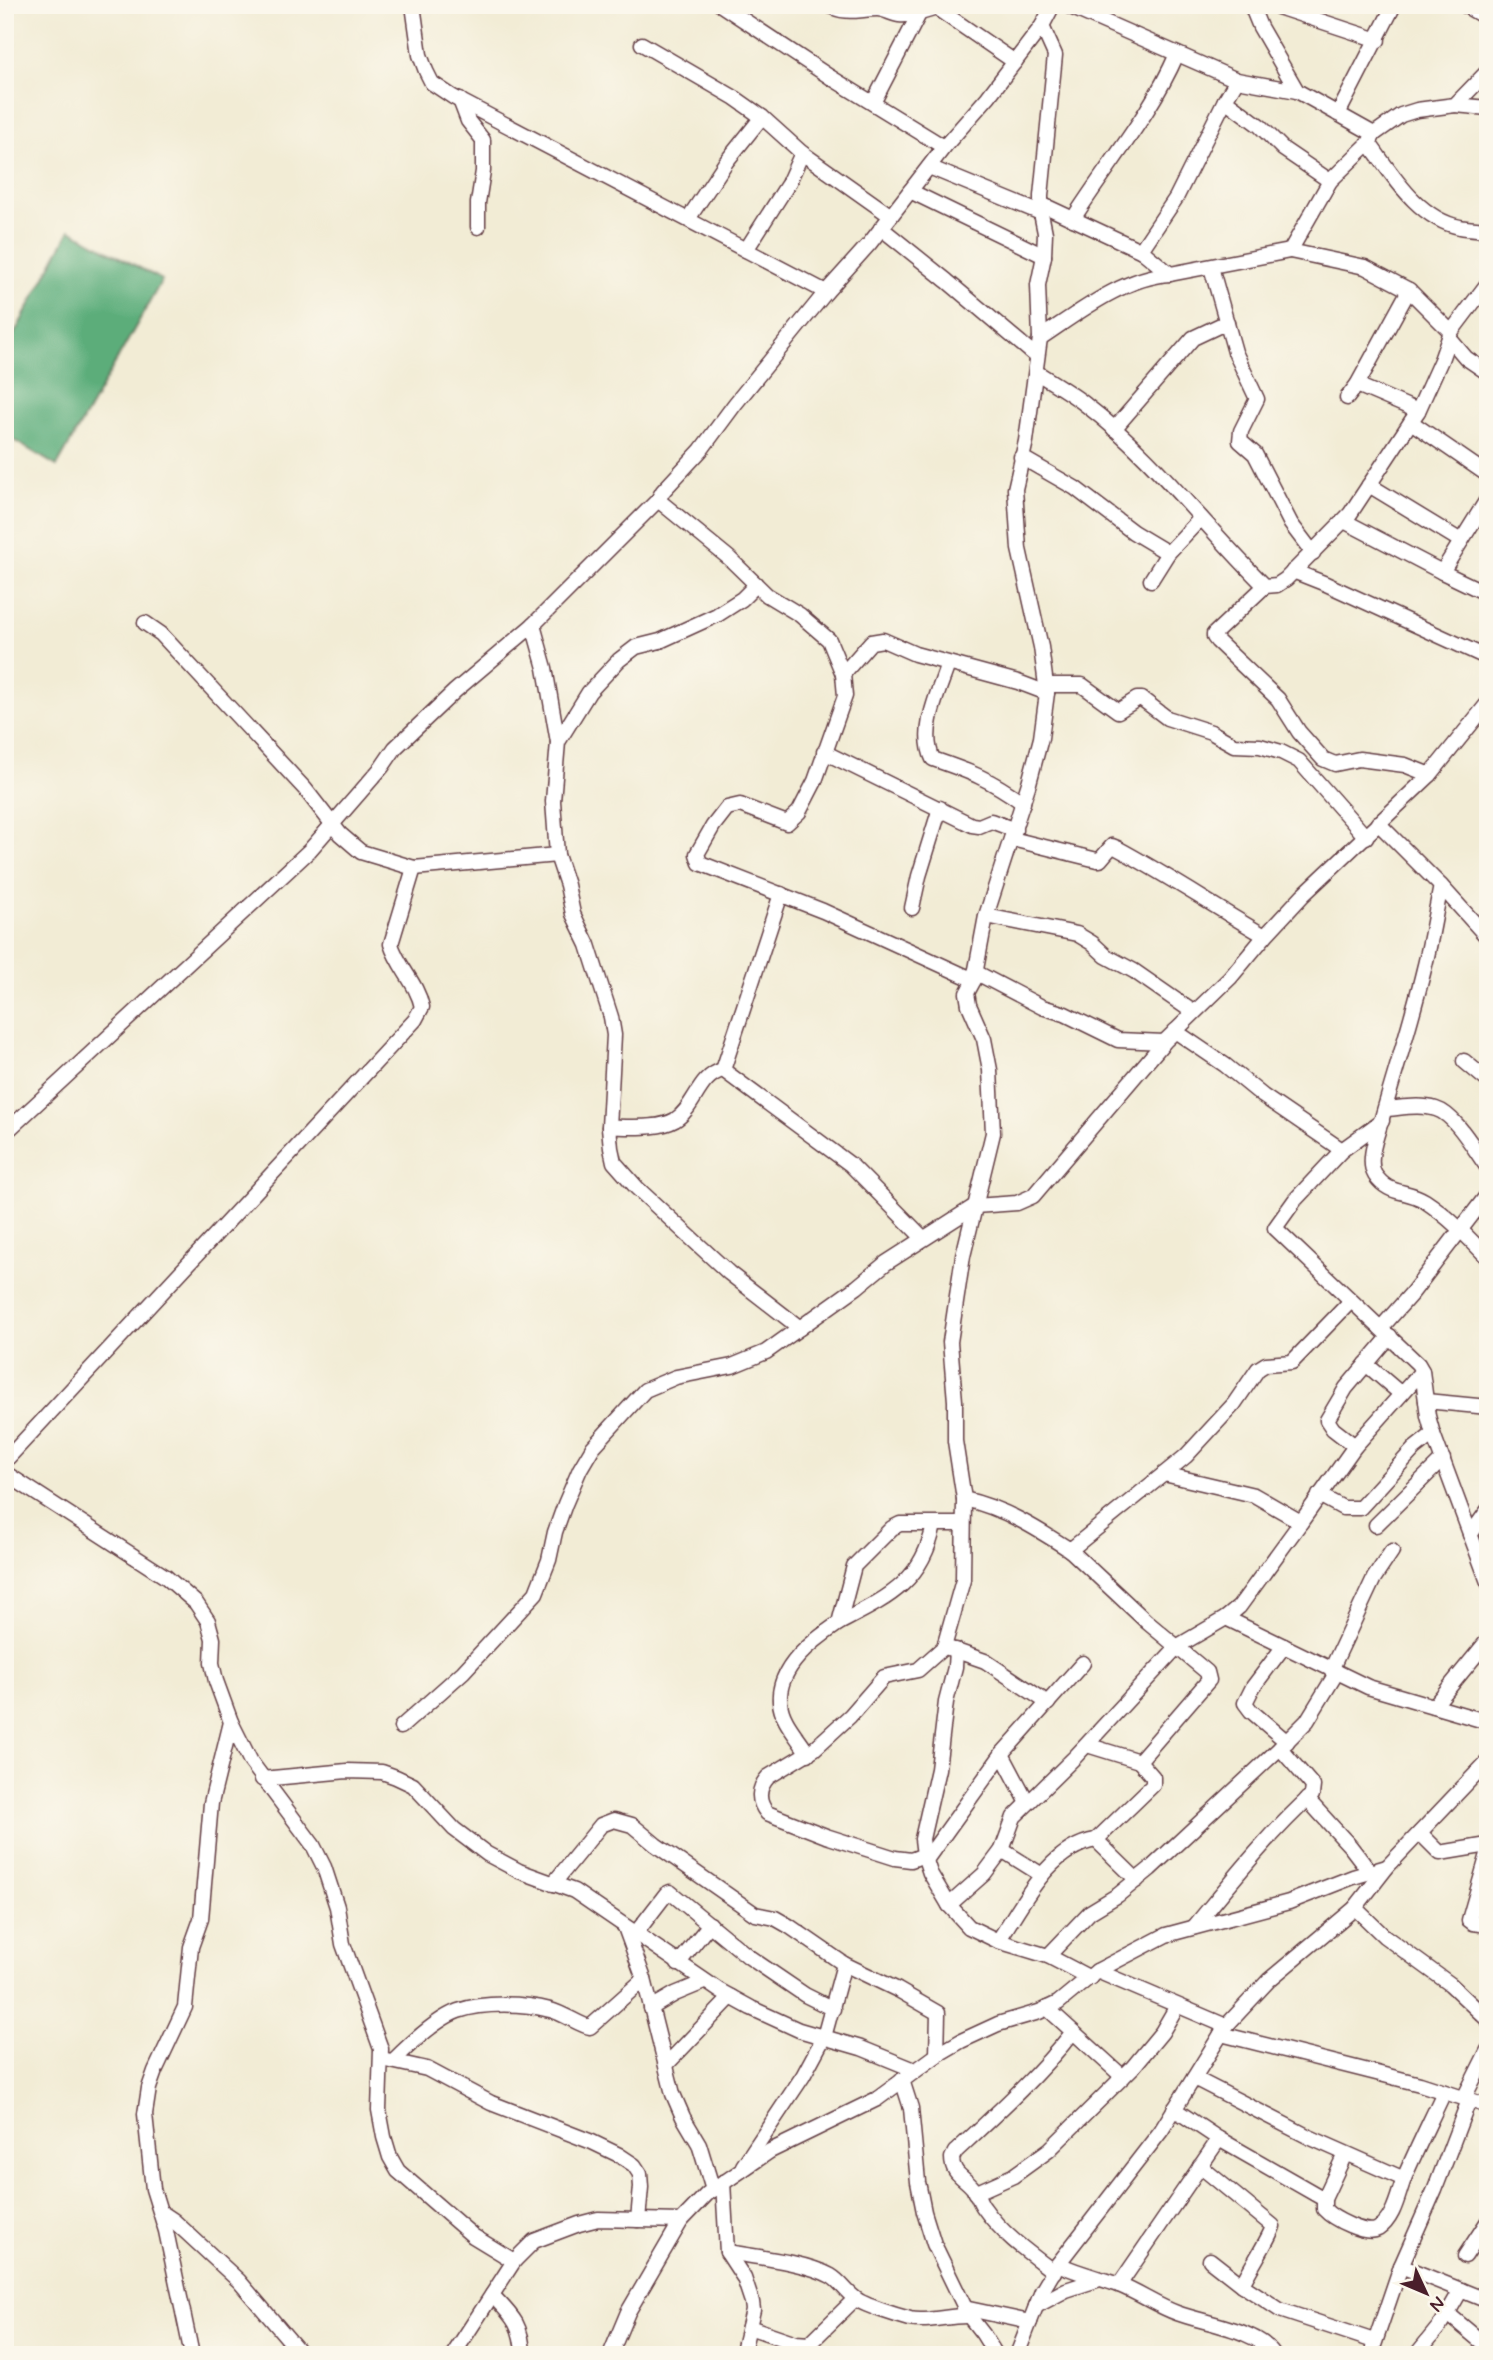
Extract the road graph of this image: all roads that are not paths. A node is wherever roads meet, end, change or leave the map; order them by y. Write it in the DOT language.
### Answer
graph roads {
  1 [pos="413,5"];
  2 [pos="720,5"];
  3 [pos="829,5"];
  4 [pos="1053,5"];
  5 [pos="1066,5"];
  6 [pos="1251,5"];
  7 [pos="1394,5"];
  8 [pos="1464,5"];
  9 [pos="1278,6"];
  10 [pos="934,7"];
  11 [pos="919,14"];
  12 [pos="1488,19"];
  13 [pos="1042,26"];
  14 [pos="1261,27"];
  15 [pos="1378,40"];
  16 [pos="642,44"];
  17 [pos="1177,54"];
  18 [pos="1015,62"];
  19 [pos="1488,71"];
  20 [pos="1237,80"];
  21 [pos="1297,91"];
  22 [pos="460,100"];
  23 [pos="1225,100"];
  24 [pos="873,103"];
  25 [pos="1455,105"];
  26 [pos="1488,108"];
  27 [pos="1338,114"];
  28 [pos="762,117"];
  29 [pos="1371,138"];
  30 [pos="944,147"];
  31 [pos="802,153"];
  32 [pos="929,167"];
  33 [pos="1330,181"];
  34 [pos="910,191"];
  35 [pos="1041,208"];
  36 [pos="891,216"];
  37 [pos="688,219"];
  38 [pos="1073,219"];
  39 [pos="478,227"];
  40 [pos="881,228"];
  41 [pos="1488,230"];
  42 [pos="746,250"];
  43 [pos="1142,251"];
  44 [pos="1290,251"];
  45 [pos="1044,256"];
  46 [pos="1211,267"];
  47 [pos="1170,274"];
  48 [pos="1488,283"];
  49 [pos="1409,290"];
  50 [pos="826,292"];
  51 [pos="1227,322"];
  52 [pos="1450,335"];
  53 [pos="1040,338"];
  54 [pos="1036,356"];
  55 [pos="1036,372"];
  56 [pos="1488,373"];
  57 [pos="1357,385"];
  58 [pos="1347,398"];
  59 [pos="1415,416"];
  60 [pos="1114,429"];
  61 [pos="1021,457"];
  62 [pos="1488,475"];
  63 [pos="1369,485"];
  64 [pos="1488,498"];
  65 [pos="659,500"];
  66 [pos="1201,518"];
  67 [pos="1344,521"];
  68 [pos="1461,541"];
  69 [pos="1168,553"];
  70 [pos="1313,553"];
  71 [pos="1293,571"];
  72 [pos="1443,572"];
  73 [pos="1151,580"];
  74 [pos="755,583"];
  75 [pos="1265,586"];
  76 [pos="1488,594"];
  77 [pos="145,623"];
  78 [pos="533,625"];
  79 [pos="1488,658"];
  80 [pos="948,664"];
  81 [pos="843,674"];
  82 [pos="1047,689"];
  83 [pos="1488,703"];
  84 [pos="558,743"];
  85 [pos="824,751"];
  86 [pos="1430,775"];
  87 [pos="1023,803"];
  88 [pos="940,808"];
  89 [pos="1378,823"];
  90 [pos="333,825"];
  91 [pos="1013,834"];
  92 [pos="1366,837"];
  93 [pos="556,855"];
  94 [pos="414,868"];
  95 [pos="1441,886"];
  96 [pos="781,894"];
  97 [pos="912,908"];
  98 [pos="986,916"];
  99 [pos="1265,936"];
  100 [pos="1488,938"];
  101 [pos="974,976"];
  102 [pos="1193,1012"];
  103 [pos="1175,1031"];
  104 [pos="1164,1042"];
  105 [pos="1464,1061"];
  106 [pos="723,1070"];
  107 [pos="1488,1081"];
  108 [pos="1383,1115"];
  109 [pos="609,1127"];
  110 [pos="5,1133"];
  111 [pos="1342,1150"];
  112 [pos="1488,1168"];
  113 [pos="1488,1194"];
  114 [pos="975,1206"];
  115 [pos="1459,1229"];
  116 [pos="923,1238"];
  117 [pos="1488,1258"];
  118 [pos="1351,1301"];
  119 [pos="800,1328"];
  120 [pos="1386,1332"];
  121 [pos="1366,1364"];
  122 [pos="1422,1371"];
  123 [pos="1401,1394"];
  124 [pos="1426,1401"];
  125 [pos="1488,1407"];
  126 [pos="1433,1434"];
  127 [pos="1355,1446"];
  128 [pos="1443,1459"];
  129 [pos="5,1461"];
  130 [pos="5,1473"];
  131 [pos="1164,1474"];
  132 [pos="1319,1495"];
  133 [pos="964,1499"];
  134 [pos="1488,1510"];
  135 [pos="1301,1522"];
  136 [pos="934,1524"];
  137 [pos="964,1524"];
  138 [pos="1376,1525"];
  139 [pos="1470,1535"];
  140 [pos="1070,1550"];
  141 [pos="1392,1551"];
  142 [pos="1488,1582"];
  143 [pos="1226,1618"];
  144 [pos="839,1623"];
  145 [pos="1488,1640"];
  146 [pos="1178,1646"];
  147 [pos="1284,1646"];
  148 [pos="950,1649"];
  149 [pos="1083,1663"];
  150 [pos="1334,1671"];
  151 [pos="1048,1703"];
  152 [pos="1434,1706"];
  153 [pos="231,1722"];
  154 [pos="1488,1723"];
  155 [pos="401,1727"];
  156 [pos="1087,1745"];
  157 [pos="1283,1745"];
  158 [pos="808,1754"];
  159 [pos="1002,1754"];
  160 [pos="1139,1761"];
  161 [pos="1488,1761"];
  162 [pos="262,1779"];
  163 [pos="1307,1799"];
  164 [pos="1028,1802"];
  165 [pos="1420,1833"];
  166 [pos="1096,1840"];
  167 [pos="1488,1845"];
  168 [pos="1002,1850"];
  169 [pos="1488,1854"];
  170 [pos="925,1858"];
  171 [pos="1387,1867"];
  172 [pos="1370,1872"];
  173 [pos="1042,1875"];
  174 [pos="1137,1880"];
  175 [pos="553,1884"];
  176 [pos="949,1905"];
  177 [pos="1355,1908"];
  178 [pos="710,1924"];
  179 [pos="1488,1925"];
  180 [pos="1194,1927"];
  181 [pos="630,1929"];
  182 [pos="998,1941"];
  183 [pos="1048,1955"];
  184 [pos="678,1964"];
  185 [pos="844,1964"];
  186 [pos="1093,1974"];
  187 [pos="644,1979"];
  188 [pos="704,1982"];
  189 [pos="731,1997"];
  190 [pos="1177,2006"];
  191 [pos="652,2008"];
  192 [pos="1047,2008"];
  193 [pos="833,2009"];
  194 [pos="1488,2020"];
  195 [pos="1223,2030"];
  196 [pos="1073,2032"];
  197 [pos="824,2037"];
  198 [pos="1488,2050"];
  199 [pos="937,2055"];
  200 [pos="388,2060"];
  201 [pos="667,2064"];
  202 [pos="915,2070"];
  203 [pos="1123,2077"];
  204 [pos="1194,2078"];
  205 [pos="902,2080"];
  206 [pos="1444,2092"];
  207 [pos="1466,2099"];
  208 [pos="1488,2106"];
  209 [pos="1174,2109"];
  210 [pos="1219,2139"];
  211 [pos="1345,2154"];
  212 [pos="1200,2166"];
  213 [pos="739,2172"];
  214 [pos="1404,2179"];
  215 [pos="718,2186"];
  216 [pos="975,2193"];
  217 [pos="1324,2199"];
  218 [pos="161,2212"];
  219 [pos="638,2220"];
  220 [pos="681,2221"];
  221 [pos="1488,2221"];
  222 [pos="727,2252"];
  223 [pos="1465,2256"];
  224 [pos="1210,2260"];
  225 [pos="514,2261"];
  226 [pos="1401,2266"];
  227 [pos="1056,2268"];
  228 [pos="1098,2279"];
  229 [pos="1119,2285"];
  230 [pos="1242,2285"];
  231 [pos="1461,2290"];
  232 [pos="492,2295"];
  233 [pos="856,2300"];
  234 [pos="1488,2301"];
  235 [pos="1036,2306"];
  236 [pos="966,2312"];
  237 [pos="1447,2314"];
  238 [pos="1030,2322"];
  239 [pos="749,2327"];
  240 [pos="1483,2344"];
  241 [pos="1376,2350"];
  242 [pos="192,2355"];
  243 [pos="302,2355"];
  244 [pos="453,2355"];
  245 [pos="523,2355"];
  246 [pos="610,2355"];
  247 [pos="743,2355"];
  248 [pos="996,2355"];
  249 [pos="1017,2355"];
  250 [pos="1274,2355"];
  251 [pos="1416,2355"];
  1 -- 22 [label="street"];
  2 -- 24 [label="street"];
  3 -- 11 [label="street"];
  4 -- 13 [label="street"];
  5 -- 17 [label="street"];
  6 -- 14 [label="street"];
  7 -- 15 [label="street"];
  8 -- 12 [label="street"];
  9 -- 14 [label="street"];
  9 -- 15 [label="street"];
  10 -- 11 [label="street"];
  10 -- 18 [label="street"];
  11 -- 24 [label="street"];
  13 -- 18 [label="street"];
  13 -- 35 [label="street"];
  14 -- 21 [label="street"];
  15 -- 27 [label="street"];
  16 -- 28 [label="street"];
  17 -- 20 [label="street"];
  17 -- 38 [label="street"];
  18 -- 30 [label="street"];
  19 -- 25 [label="street"];
  20 -- 21 [label="street"];
  20 -- 23 [label="street"];
  21 -- 27 [label="street"];
  22 -- 37 [label="street"];
  22 -- 39 [label="street"];
  23 -- 33 [label="street"];
  23 -- 43 [label="street"];
  24 -- 30 [label="street"];
  25 -- 26 [label="street"];
  25 -- 29 [label="street"];
  27 -- 29 [label="street"];
  28 -- 31 [label="street"];
  28 -- 37 [label="street"];
  29 -- 33 [label="street"];
  29 -- 41 [label="street"];
  30 -- 32 [label="street"];
  31 -- 36 [label="street"];
  31 -- 42 [label="street"];
  32 -- 34 [label="street"];
  32 -- 35 [label="street"];
  33 -- 44 [label="street"];
  34 -- 36 [label="street"];
  34 -- 45 [label="street"];
  35 -- 38 [label="street"];
  35 -- 45 [label="street"];
  36 -- 40 [label="street"];
  37 -- 42 [label="street"];
  38 -- 43 [label="street"];
  40 -- 50 [label="street"];
  40 -- 54 [label="street"];
  42 -- 50 [label="street"];
  43 -- 47 [label="street"];
  44 -- 46 [label="street"];
  44 -- 49 [label="street"];
  45 -- 53 [label="street"];
  46 -- 47 [label="street"];
  46 -- 51 [label="street"];
  47 -- 53 [label="street"];
  48 -- 52 [label="street"];
  49 -- 52 [label="street"];
  49 -- 57 [label="street"];
  50 -- 65 [label="street"];
  51 -- 60 [label="street"];
  51 -- 70 [label="street"];
  52 -- 56 [label="street"];
  52 -- 59 [label="street"];
  53 -- 54 [label="street"];
  54 -- 55 [label="street"];
  55 -- 60 [label="street"];
  55 -- 61 [label="street"];
  57 -- 58 [label="street"];
  57 -- 59 [label="street"];
  59 -- 62 [label="street"];
  59 -- 63 [label="street"];
  60 -- 66 [label="street"];
  61 -- 69 [label="street"];
  61 -- 82 [label="street"];
  63 -- 67 [label="street"];
  63 -- 68 [label="street"];
  64 -- 68 [label="street"];
  65 -- 74 [label="street"];
  65 -- 78 [label="street"];
  66 -- 69 [label="street"];
  66 -- 75 [label="street"];
  67 -- 70 [label="street"];
  67 -- 72 [label="street"];
  68 -- 72 [label="street"];
  69 -- 73 [label="street"];
  70 -- 71 [label="street"];
  71 -- 75 [label="street"];
  71 -- 79 [label="street"];
  72 -- 76 [label="street"];
  74 -- 81 [label="street"];
  74 -- 84 [label="street"];
  75 -- 86 [label="street"];
  77 -- 90 [label="street"];
  78 -- 84 [label="street"];
  78 -- 90 [label="street"];
  80 -- 81 [label="street"];
  80 -- 82 [label="street"];
  80 -- 87 [label="street"];
  81 -- 85 [label="street"];
  82 -- 87 [label="street"];
  82 -- 92 [label="street"];
  83 -- 86 [label="street"];
  84 -- 93 [label="street"];
  85 -- 88 [label="street"];
  85 -- 96 [label="street"];
  86 -- 89 [label="street"];
  87 -- 91 [label="street"];
  88 -- 91 [label="street"];
  88 -- 97 [label="street"];
  89 -- 92 [label="street"];
  89 -- 95 [label="street"];
  90 -- 94 [label="street"];
  90 -- 110 [label="street"];
  91 -- 98 [label="street"];
  91 -- 99 [label="street"];
  92 -- 99 [label="street"];
  93 -- 94 [label="street"];
  93 -- 109 [label="street"];
  94 -- 129 [label="street"];
  95 -- 100 [label="street"];
  95 -- 108 [label="street"];
  96 -- 101 [label="street"];
  96 -- 106 [label="street"];
  98 -- 101 [label="street"];
  98 -- 102 [label="street"];
  99 -- 102 [label="street"];
  101 -- 104 [label="street"];
  101 -- 114 [label="street"];
  102 -- 103 [label="street"];
  103 -- 104 [label="street"];
  103 -- 111 [label="street"];
  104 -- 114 [label="street"];
  105 -- 107 [label="street"];
  106 -- 109 [label="street"];
  106 -- 116 [label="street"];
  108 -- 111 [label="street"];
  108 -- 112 [label="street"];
  108 -- 115 [label="street"];
  109 -- 119 [label="street"];
  111 -- 118 [label="street"];
  113 -- 115 [label="street"];
  114 -- 116 [label="street"];
  114 -- 133 [label="street"];
  115 -- 117 [label="street"];
  115 -- 120 [label="street"];
  116 -- 119 [label="street"];
  118 -- 120 [label="street"];
  118 -- 131 [label="street"];
  119 -- 155 [label="street"];
  120 -- 121 [label="street"];
  120 -- 122 [label="street"];
  121 -- 123 [label="street"];
  121 -- 127 [label="street"];
  122 -- 123 [label="street"];
  122 -- 124 [label="street"];
  123 -- 127 [label="street"];
  124 -- 125 [label="street"];
  124 -- 126 [label="street"];
  126 -- 128 [label="street"];
  126 -- 132 [label="street"];
  127 -- 132 [label="street"];
  128 -- 138 [label="street"];
  128 -- 139 [label="street"];
  130 -- 153 [label="street"];
  131 -- 135 [label="street"];
  131 -- 140 [label="street"];
  132 -- 135 [label="street"];
  133 -- 137 [label="street"];
  133 -- 140 [label="street"];
  134 -- 139 [label="street"];
  135 -- 143 [label="street"];
  136 -- 137 [label="street"];
  136 -- 144 [label="street"];
  136 -- 144 [label="street"];
  137 -- 148 [label="street"];
  139 -- 142 [label="street"];
  140 -- 146 [label="street"];
  141 -- 150 [label="street"];
  143 -- 146 [label="street"];
  143 -- 147 [label="street"];
  144 -- 158 [label="street"];
  145 -- 152 [label="street"];
  146 -- 156 [label="street"];
  146 -- 160 [label="street"];
  147 -- 150 [label="street"];
  147 -- 157 [label="street"];
  148 -- 151 [label="street"];
  148 -- 158 [label="street"];
  148 -- 170 [label="street"];
  149 -- 151 [label="street"];
  150 -- 152 [label="street"];
  150 -- 157 [label="street"];
  151 -- 159 [label="street"];
  152 -- 154 [label="street"];
  153 -- 162 [label="street"];
  153 -- 218 [label="street"];
  156 -- 160 [label="street"];
  156 -- 164 [label="street"];
  157 -- 163 [label="street"];
  157 -- 174 [label="street"];
  158 -- 170 [label="street"];
  159 -- 164 [label="street"];
  159 -- 170 [label="street"];
  160 -- 166 [label="street"];
  161 -- 165 [label="street"];
  162 -- 175 [label="street"];
  162 -- 200 [label="street"];
  163 -- 172 [label="street"];
  163 -- 180 [label="street"];
  164 -- 168 [label="street"];
  165 -- 167 [label="street"];
  165 -- 171 [label="street"];
  166 -- 173 [label="street"];
  166 -- 174 [label="street"];
  168 -- 173 [label="street"];
  168 -- 176 [label="street"];
  169 -- 179 [label="street"];
  170 -- 176 [label="street"];
  171 -- 172 [label="street"];
  171 -- 177 [label="street"];
  172 -- 180 [label="street"];
  173 -- 182 [label="street"];
  174 -- 183 [label="street"];
  175 -- 181 [label="street"];
  175 -- 185 [label="street"];
  176 -- 182 [label="street"];
  177 -- 194 [label="street"];
  177 -- 195 [label="street"];
  178 -- 181 [label="street"];
  178 -- 184 [label="street"];
  178 -- 193 [label="street"];
  180 -- 186 [label="street"];
  181 -- 184 [label="street"];
  181 -- 187 [label="street"];
  182 -- 183 [label="street"];
  183 -- 186 [label="street"];
  184 -- 188 [label="street"];
  185 -- 193 [label="street"];
  185 -- 199 [label="street"];
  186 -- 190 [label="street"];
  186 -- 192 [label="street"];
  187 -- 191 [label="street"];
  187 -- 200 [label="street"];
  188 -- 189 [label="street"];
  188 -- 191 [label="street"];
  189 -- 197 [label="street"];
  189 -- 201 [label="street"];
  190 -- 195 [label="street"];
  190 -- 203 [label="street"];
  191 -- 201 [label="street"];
  192 -- 196 [label="street"];
  192 -- 199 [label="street"];
  193 -- 197 [label="street"];
  195 -- 204 [label="street"];
  195 -- 206 [label="street"];
  196 -- 203 [label="street"];
  196 -- 216 [label="street"];
  197 -- 202 [label="street"];
  197 -- 213 [label="street"];
  198 -- 207 [label="street"];
  199 -- 202 [label="street"];
  200 -- 219 [label="street"];
  200 -- 225 [label="street"];
  201 -- 215 [label="street"];
  202 -- 205 [label="street"];
  203 -- 216 [label="street"];
  204 -- 209 [label="street"];
  204 -- 211 [label="street"];
  205 -- 213 [label="street"];
  205 -- 236 [label="street"];
  206 -- 207 [label="street"];
  206 -- 214 [label="street"];
  207 -- 208 [label="street"];
  207 -- 226 [label="street"];
  209 -- 210 [label="street"];
  209 -- 227 [label="street"];
  210 -- 212 [label="street"];
  210 -- 217 [label="street"];
  211 -- 214 [label="street"];
  211 -- 217 [label="street"];
  212 -- 229 [label="street"];
  212 -- 230 [label="street"];
  213 -- 215 [label="street"];
  214 -- 217 [label="street"];
  215 -- 220 [label="street"];
  215 -- 222 [label="street"];
  216 -- 227 [label="street"];
  218 -- 242 [label="street"];
  218 -- 243 [label="street"];
  219 -- 220 [label="street"];
  219 -- 225 [label="street"];
  220 -- 246 [label="street"];
  221 -- 223 [label="street"];
  222 -- 233 [label="street"];
  222 -- 239 [label="street"];
  224 -- 230 [label="street"];
  225 -- 232 [label="street"];
  226 -- 231 [label="street"];
  226 -- 241 [label="street"];
  227 -- 228 [label="street"];
  227 -- 235 [label="street"];
  228 -- 229 [label="street"];
  228 -- 235 [label="street"];
  229 -- 250 [label="street"];
  230 -- 241 [label="street"];
  231 -- 234 [label="street"];
  231 -- 237 [label="street"];
  232 -- 244 [label="street"];
  232 -- 245 [label="street"];
  233 -- 236 [label="street"];
  233 -- 239 [label="street"];
  235 -- 238 [label="street"];
  236 -- 238 [label="street"];
  236 -- 248 [label="street"];
  237 -- 240 [label="street"];
  237 -- 251 [label="street"];
  238 -- 249 [label="street"];
  239 -- 247 [label="street"];
}
